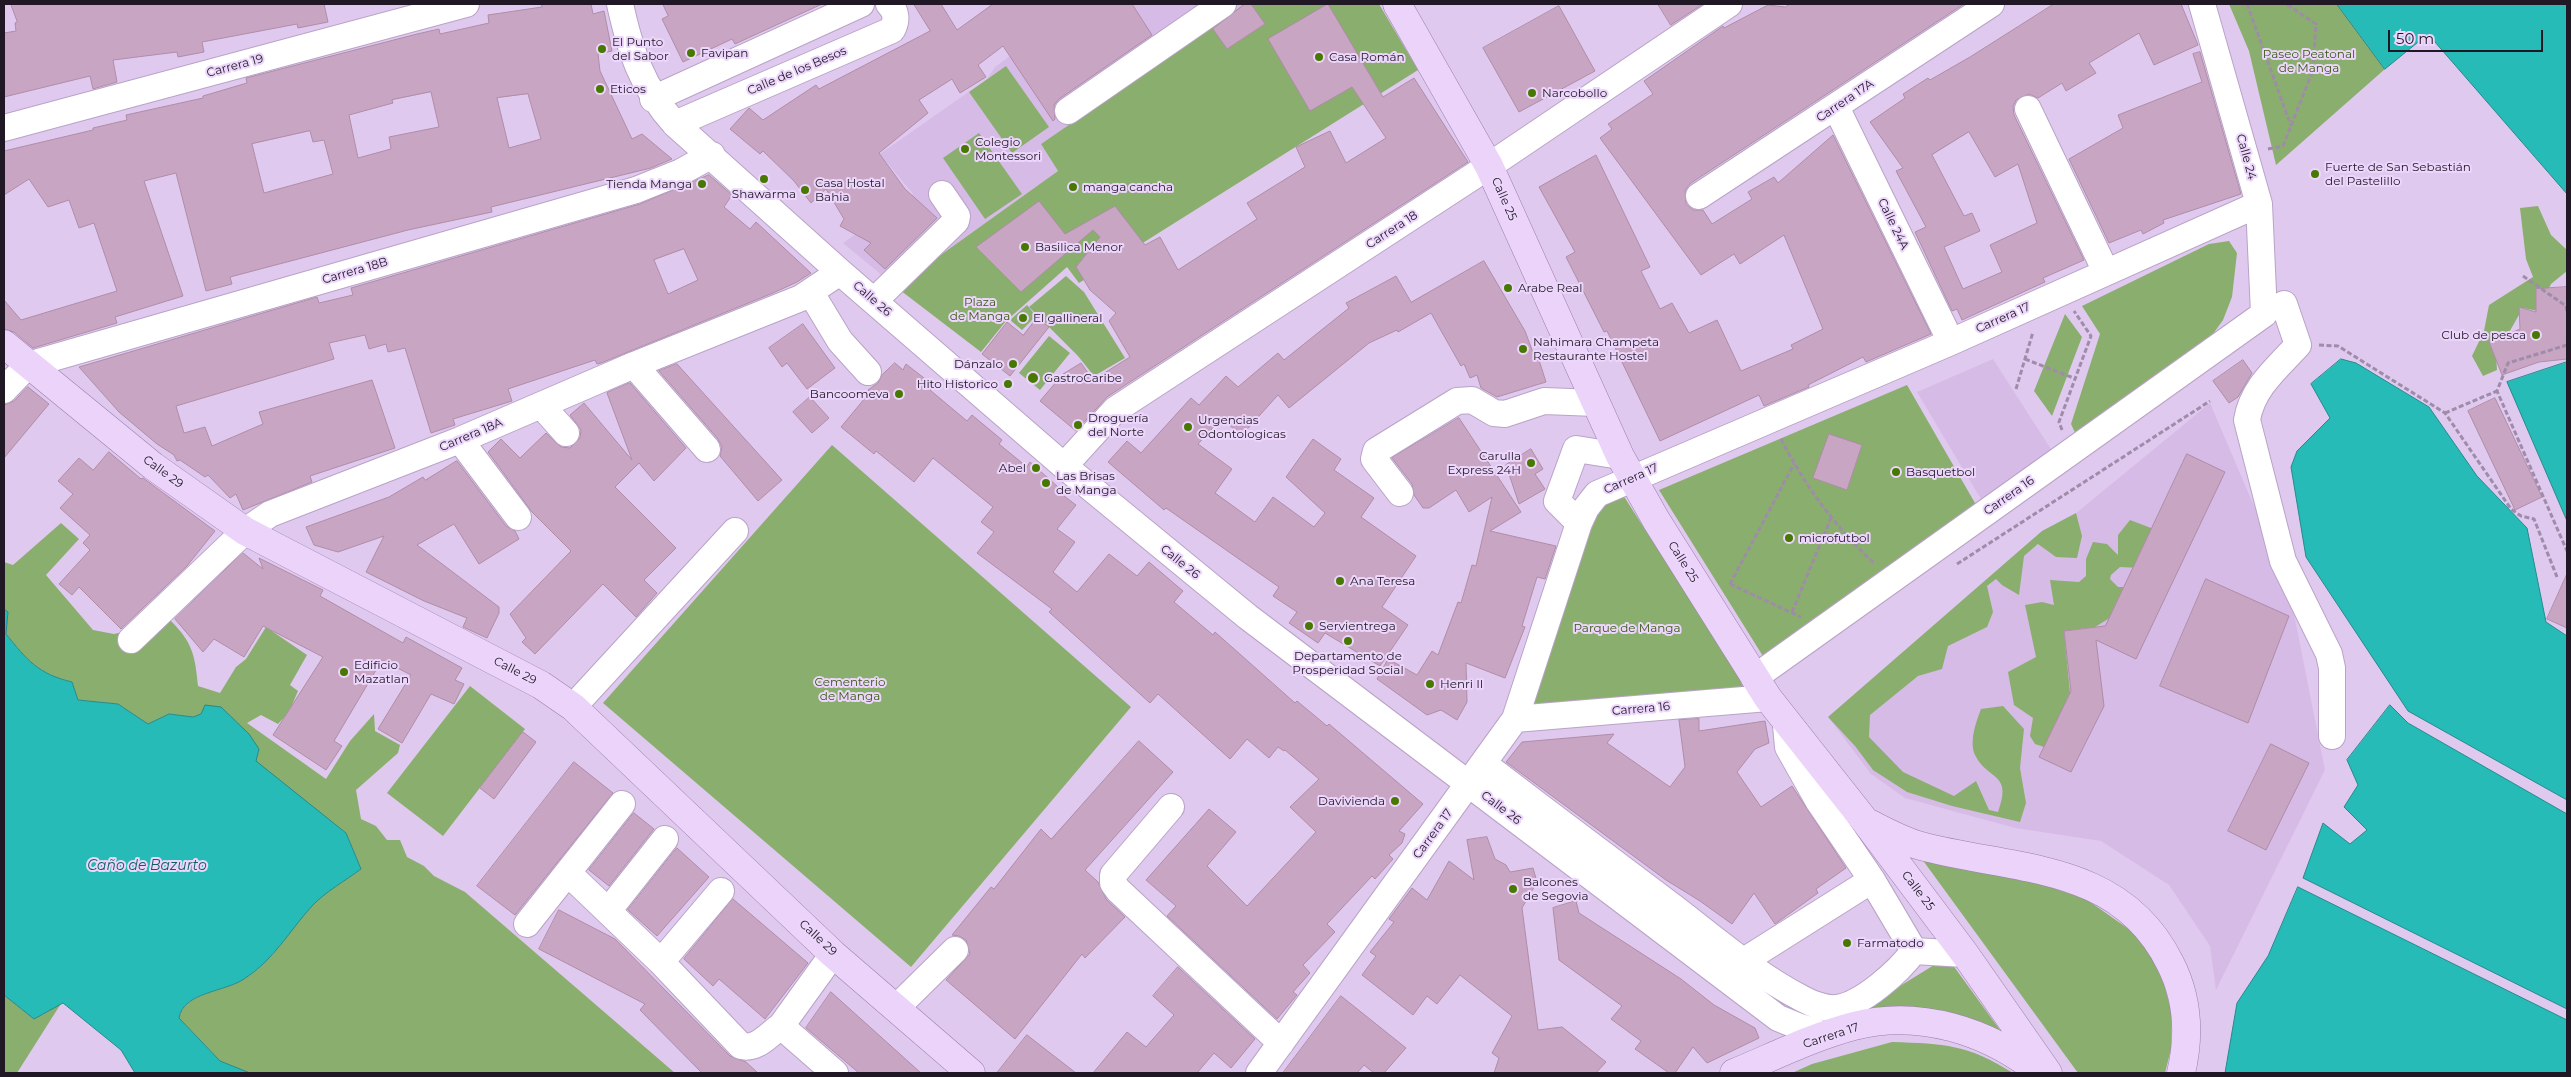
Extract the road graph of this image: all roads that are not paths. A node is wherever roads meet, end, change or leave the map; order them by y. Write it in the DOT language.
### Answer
graph roads {
  1 [pos="466,4"];
  2 [pos="620,4"];
  3 [pos="861,4"];
  4 [pos="890,4"];
  5 [pos="1223,4"];
  6 [pos="1397,4"];
  7 [pos="1729,4"];
  8 [pos="1991,4"];
  9 [pos="2202,4"];
  10 [pos="653,99"];
  11 [pos="1836,107"];
  12 [pos="2028,109"];
  13 [pos="1068,111"];
  14 [pos="675,124"];
  15 [pos="4,128"];
  16 [pos="712,155"];
  17 [pos="1490,166"];
  18 [pos="942,194"];
  19 [pos="1699,196"];
  20 [pos="2259,204"];
  21 [pos="840,272"];
  22 [pos="2106,272"];
  23 [pos="811,293"];
  24 [pos="874,301"];
  25 [pos="2274,309"];
  26 [pos="1951,342"];
  27 [pos="4,344"];
  28 [pos="28,365"];
  29 [pos="634,365"];
  30 [pos="868,372"];
  31 [pos="4,390"];
  32 [pos="1596,403"];
  33 [pos="541,405"];
  34 [pos="566,434"];
  35 [pos="460,440"];
  36 [pos="707,449"];
  37 [pos="1064,466"];
  38 [pos="1626,467"];
  39 [pos="1400,493"];
  40 [pos="518,517"];
  41 [pos="1579,523"];
  42 [pos="245,531"];
  43 [pos="735,531"];
  44 [pos="131,640"];
  45 [pos="1761,688"];
  46 [pos="573,707"];
  47 [pos="1514,719"];
  48 [pos="1786,725"];
  49 [pos="2332,736"];
  50 [pos="1477,774"];
  51 [pos="622,804"];
  52 [pos="1170,807"];
  53 [pos="1863,818"];
  54 [pos="1840,833"];
  55 [pos="665,840"];
  56 [pos="569,874"];
  57 [pos="1872,880"];
  58 [pos="721,892"];
  59 [pos="608,911"];
  60 [pos="527,924"];
  61 [pos="955,950"];
  62 [pos="1914,951"];
  63 [pos="833,954"];
  64 [pos="1964,954"];
  65 [pos="661,962"];
  66 [pos="1745,962"];
  67 [pos="1721,974"];
  68 [pos="896,1008"];
  69 [pos="780,1026"];
  70 [pos="1826,1035"];
  71 [pos="1281,1043"];
  72 [pos="835,1073"];
  73 [pos="971,1073"];
  74 [pos="1259,1073"];
  75 [pos="1734,1073"];
  76 [pos="2040,1073"];
  77 [pos="2048,1073"];
  78 [pos="2181,1073"];
  1 -- 15 [label="street, Carrera 19"];
  2 -- 10 [label="street, Calle 26"];
  3 -- 10 [label="street"];
  4 -- 14 [label="street, Calle de los Besos"];
  5 -- 13 [label="street"];
  6 -- 17 [label="main road, Calle 25"];
  7 -- 17 [label="street, Carrera 18"];
  8 -- 11 [label="street, Carrera 17A"];
  9 -- 20 [label="street, Calle 24"];
  10 -- 14 [label="street, Calle 26"];
  11 -- 19 [label="street, Carrera 17A"];
  11 -- 26 [label="street, Calle 24A"];
  12 -- 22 [label="street"];
  14 -- 16 [label="street, Calle 26"];
  16 -- 21 [label="street, Calle 26"];
  16 -- 28 [label="street, Carrera 18B"];
  17 -- 32 [label="main road, Calle 25"];
  17 -- 37 [label="street, Carrera 18"];
  18 -- 24 [label="street"];
  20 -- 22 [label="street, Carrera 17"];
  20 -- 25 [label="street, Calle 24"];
  21 -- 23 [label="street, Carrera 18A"];
  21 -- 24 [label="street, Calle 26"];
  22 -- 26 [label="street, Carrera 17"];
  23 -- 29 [label="street, Carrera 18A"];
  23 -- 30 [label="street"];
  24 -- 37 [label="street, Calle 26"];
  25 -- 45 [label="street, Carrera 16"];
  25 -- 49 [label="street, Calle 24"];
  26 -- 38 [label="street, Carrera 17"];
  27 -- 28 [label="main road, Calle 29"];
  28 -- 31 [label="street"];
  28 -- 42 [label="main road, Calle 29"];
  29 -- 33 [label="street, Carrera 18A"];
  29 -- 36 [label="street"];
  32 -- 38 [label="main road, Calle 25"];
  32 -- 39 [label="street"];
  33 -- 34 [label="street"];
  33 -- 35 [label="street, Carrera 18A"];
  35 -- 40 [label="street"];
  35 -- 42 [label="street, Carrera 18A"];
  37 -- 50 [label="street, Calle 26"];
  38 -- 41 [label="street, Carrera 17"];
  38 -- 41 [label="street"];
  38 -- 45 [label="main road, Calle 25"];
  41 -- 47 [label="street, Carrera 17"];
  42 -- 44 [label="street, Carrera 18A"];
  42 -- 46 [label="main road, Calle 29"];
  43 -- 46 [label="street"];
  45 -- 47 [label="street, Carrera 16"];
  45 -- 48 [label="main road, Calle 25"];
  46 -- 63 [label="main road, Calle 29"];
  47 -- 50 [label="street, Carrera 17"];
  48 -- 53 [label="main road, Calle 25"];
  48 -- 54 [label="street"];
  50 -- 66 [label="street"];
  50 -- 67 [label="street, Calle 26"];
  50 -- 71 [label="street, Carrera 17"];
  51 -- 56 [label="street"];
  52 -- 71 [label="street"];
  53 -- 54 [label="street"];
  53 -- 64 [label="main road, Calle 25"];
  53 -- 78 [label="main road"];
  54 -- 57 [label="street"];
  55 -- 59 [label="street"];
  56 -- 59 [label="street"];
  56 -- 60 [label="street"];
  57 -- 62 [label="street"];
  57 -- 66 [label="street"];
  58 -- 65 [label="street"];
  59 -- 65 [label="street"];
  61 -- 68 [label="street"];
  62 -- 64 [label="street"];
  62 -- 66 [label="street"];
  63 -- 68 [label="main road, Calle 29"];
  63 -- 69 [label="street"];
  64 -- 77 [label="main road, Calle 25"];
  65 -- 69 [label="street"];
  66 -- 67 [label="street"];
  67 -- 70 [label="street, Calle 26"];
  68 -- 73 [label="main road, Calle 29"];
  69 -- 72 [label="street"];
  70 -- 75 [label="main road, Carrera 17"];
  70 -- 76 [label="main road, Carrera 17"];
  71 -- 74 [label="street, Carrera 17"];
}
